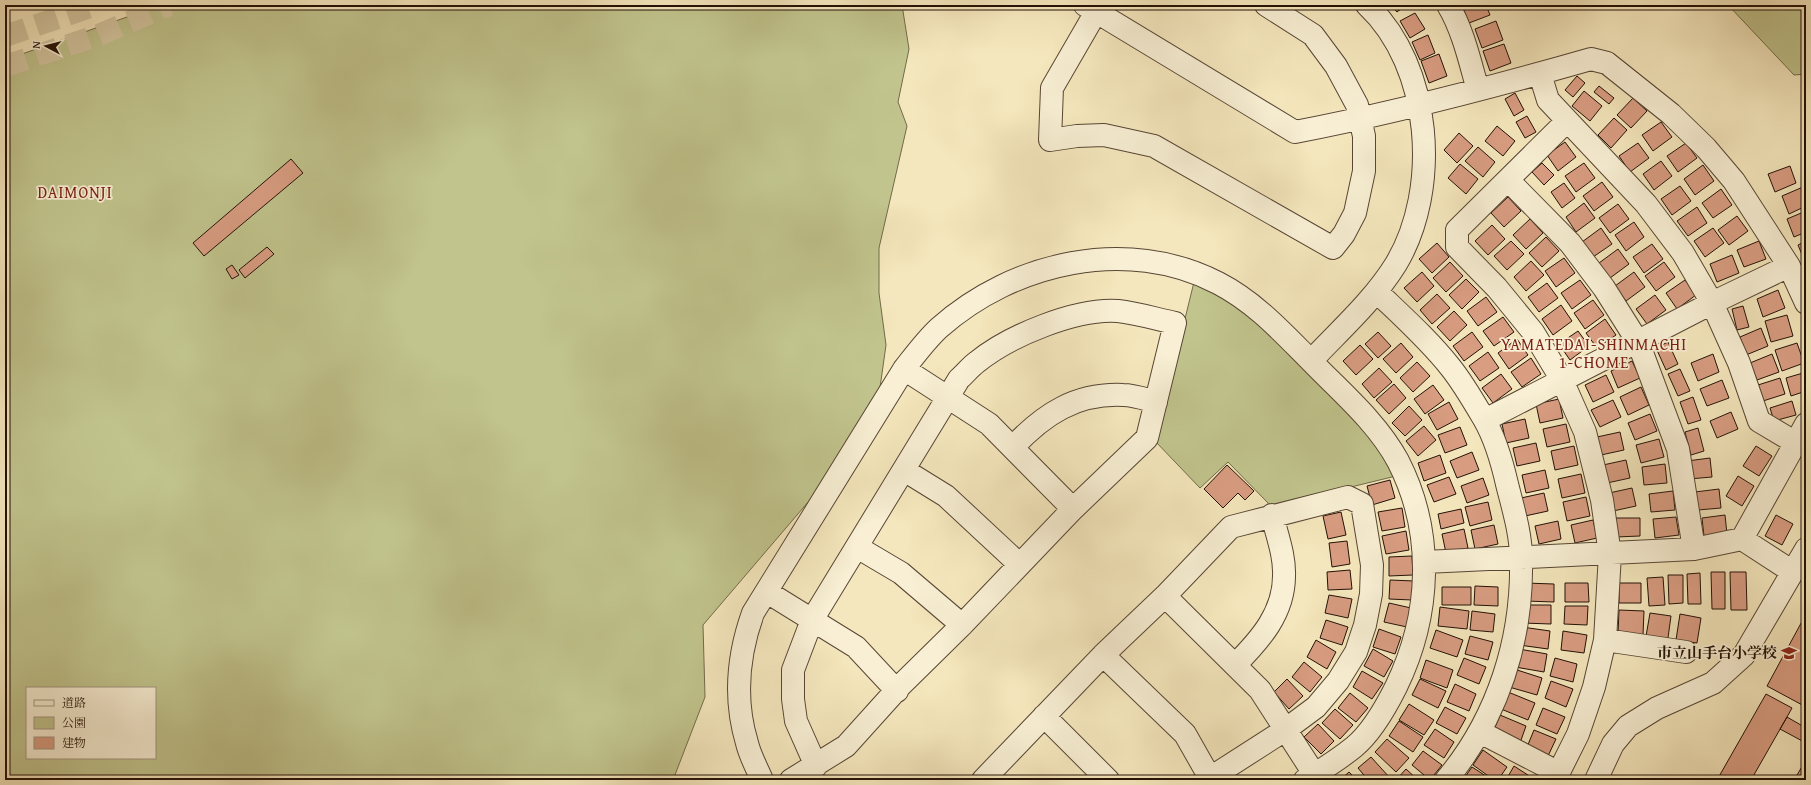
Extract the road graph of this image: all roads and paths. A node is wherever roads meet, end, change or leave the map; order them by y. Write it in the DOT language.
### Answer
graph roads {
  1 [pos="1266,5"];
  2 [pos="1367,5"];
  3 [pos="1448,5"];
  4 [pos="1094,7"];
  5 [pos="1540,74"];
  6 [pos="1478,90"];
  7 [pos="1419,106"];
  8 [pos="1361,119"];
  9 [pos="1567,120"];
  10 [pos="1508,180"];
  11 [pos="1788,266"];
  12 [pos="1377,292"];
  13 [pos="1712,303"];
  14 [pos="1806,303"];
  15 [pos="1638,342"];
  16 [pos="1311,361"];
  17 [pos="904,369"];
  18 [pos="1562,380"];
  19 [pos="948,398"];
  20 [pos="1156,402"];
  21 [pos="1485,420"];
  22 [pos="1801,433"];
  23 [pos="1013,447"];
  24 [pos="904,470"];
  25 [pos="1073,509"];
  26 [pos="1272,515"];
  27 [pos="1742,538"];
  28 [pos="856,547"];
  29 [pos="1694,549"];
  30 [pos="1806,549"];
  31 [pos="1610,554"];
  32 [pos="1521,558"];
  33 [pos="1425,562"];
  34 [pos="1019,564"];
  35 [pos="1793,572"];
  36 [pos="767,592"];
  37 [pos="1165,596"];
  38 [pos="812,620"];
  39 [pos="962,625"];
  40 [pos="1605,640"];
  41 [pos="1686,652"];
  42 [pos="1103,655"];
  43 [pos="1235,665"];
  44 [pos="896,690"];
  45 [pos="1044,716"];
  46 [pos="1285,730"];
  47 [pos="1480,732"];
  48 [pos="816,766"];
  49 [pos="1557,777"];
  50 [pos="1313,778"];
  51 [pos="986,779"];
  52 [pos="1209,779"];
  53 [pos="762,780"];
  54 [pos="791,780"];
  55 [pos="1108,780"];
  56 [pos="1446,780"];
  57 [pos="1596,780"];
  1 -- 8 [label="street"];
  2 -- 7 [label="street"];
  3 -- 6 [label="street"];
  4 -- 8 [label="street"];
  4 -- 8 [label="street"];
  5 -- 6 [label="street"];
  5 -- 9 [label="street"];
  5 -- 11 [label="street"];
  6 -- 7 [label="street"];
  7 -- 8 [label="street"];
  7 -- 12 [label="street"];
  9 -- 10 [label="street"];
  9 -- 13 [label="street"];
  10 -- 15 [label="street"];
  10 -- 18 [label="street"];
  11 -- 13 [label="street"];
  11 -- 14 [label="street"];
  12 -- 16 [label="street"];
  12 -- 21 [label="street"];
  13 -- 15 [label="street"];
  13 -- 22 [label="street"];
  15 -- 18 [label="street"];
  15 -- 29 [label="street"];
  16 -- 17 [label="street"];
  16 -- 33 [label="street"];
  17 -- 19 [label="street"];
  17 -- 36 [label="street"];
  18 -- 21 [label="street"];
  18 -- 31 [label="street"];
  19 -- 20 [label="street"];
  19 -- 23 [label="street"];
  19 -- 24 [label="street"];
  20 -- 23 [label="street"];
  20 -- 25 [label="street"];
  21 -- 32 [label="street"];
  22 -- 27 [label="street"];
  23 -- 25 [label="street"];
  24 -- 28 [label="street"];
  24 -- 34 [label="street"];
  25 -- 34 [label="street"];
  26 -- 37 [label="street"];
  26 -- 43 [label="street"];
  26 -- 46 [label="street"];
  27 -- 29 [label="street"];
  27 -- 35 [label="street"];
  28 -- 38 [label="street"];
  28 -- 39 [label="street"];
  29 -- 31 [label="street"];
  30 -- 35 [label="street"];
  31 -- 32 [label="street"];
  31 -- 40 [label="street"];
  32 -- 33 [label="street"];
  32 -- 47 [label="street"];
  33 -- 50 [label="street"];
  34 -- 39 [label="street"];
  35 -- 57 [label="street"];
  36 -- 38 [label="street"];
  36 -- 53 [label="street"];
  37 -- 42 [label="street"];
  37 -- 43 [label="street"];
  38 -- 44 [label="street"];
  38 -- 48 [label="street"];
  39 -- 44 [label="street"];
  40 -- 41 [label="street"];
  40 -- 49 [label="street"];
  42 -- 45 [label="street"];
  42 -- 52 [label="street"];
  43 -- 46 [label="street"];
  44 -- 48 [label="street"];
  45 -- 51 [label="street"];
  45 -- 55 [label="street"];
  46 -- 50 [label="street"];
  46 -- 52 [label="street"];
  47 -- 49 [label="street"];
  47 -- 56 [label="street"];
  48 -- 54 [label="street"];
}
